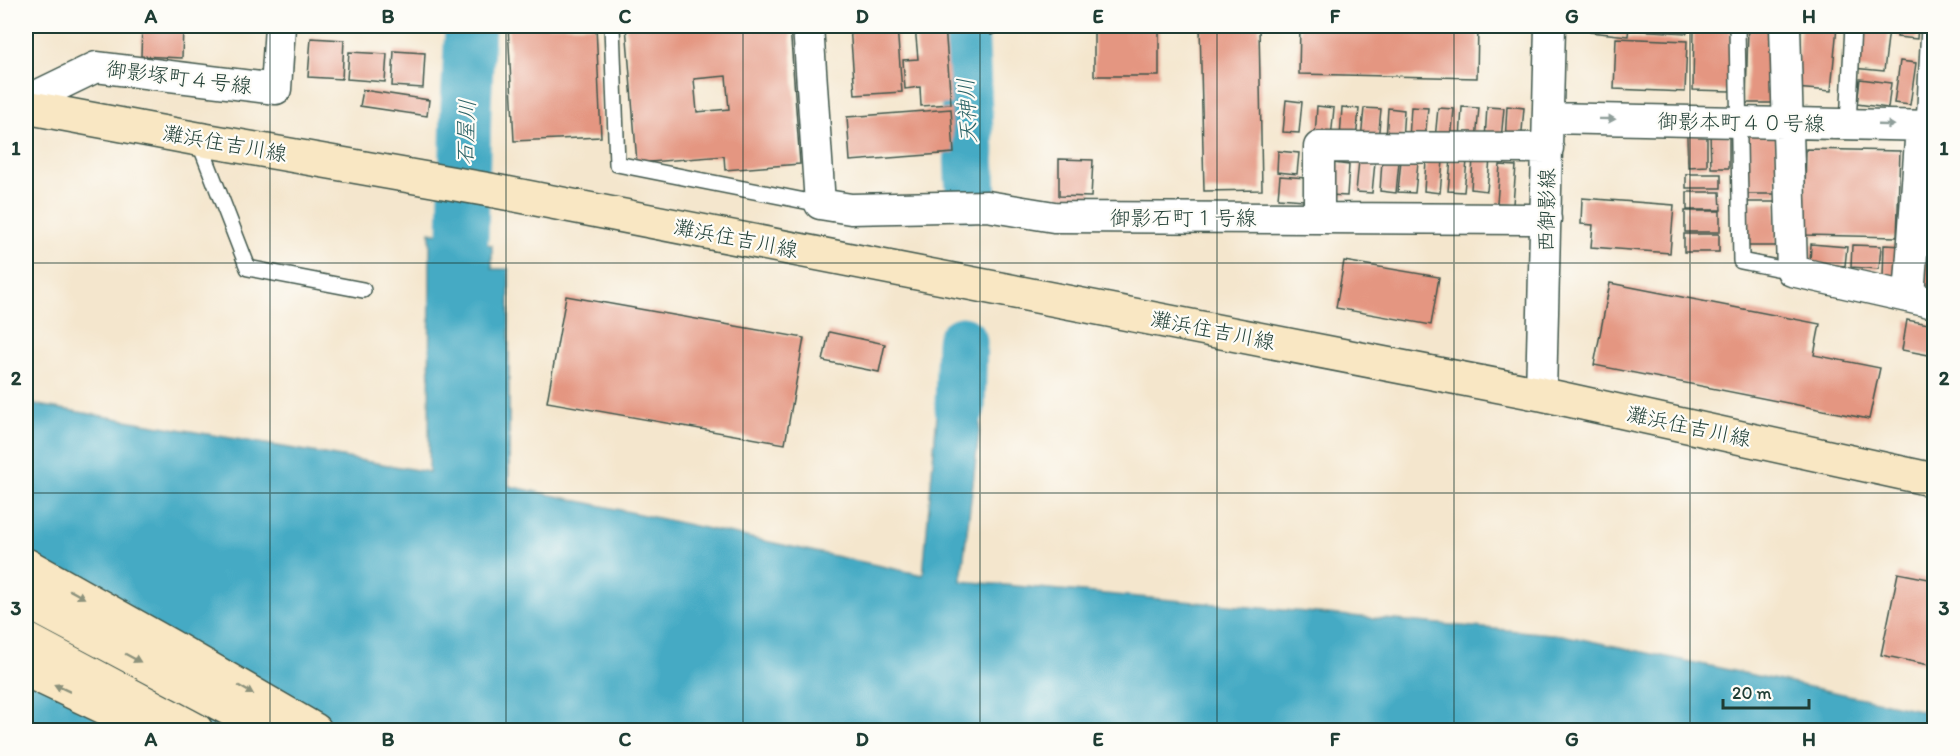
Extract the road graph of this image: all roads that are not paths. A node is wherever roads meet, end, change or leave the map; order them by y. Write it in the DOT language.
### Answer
graph roads {
  1 [pos="280,26"];
  2 [pos="612,26"];
  3 [pos="808,26"];
  4 [pos="1550,26"];
  5 [pos="1737,26"];
  6 [pos="1785,26"];
  7 [pos="1853,26"];
  8 [pos="1929,26"];
  9 [pos="26,101"];
  10 [pos="26,107"];
  11 [pos="1548,118"];
  12 [pos="1738,121"];
  13 [pos="1786,122"];
  14 [pos="1848,124"];
  15 [pos="1926,126"];
  16 [pos="198,139"];
  17 [pos="1548,148"];
  18 [pos="820,204"];
  19 [pos="1319,218"];
  20 [pos="1546,219"];
  21 [pos="1792,271"];
  22 [pos="363,290"];
  23 [pos="1922,300"];
  24 [pos="1541,394"];
  25 [pos="1935,480"];
  26 [pos="26,565"];
  27 [pos="26,601"];
  28 [pos="26,639"];
  29 [pos="26,670"];
  30 [pos="153,730"];
  31 [pos="196,730"];
  32 [pos="269,730"];
  33 [pos="315,730"];
  1 -- 9 [label="street, 御影塚町４号線"];
  2 -- 18 [label="lane"];
  3 -- 18 [label="street"];
  4 -- 11 [label="street, 西御影線"];
  5 -- 12 [label="lane"];
  6 -- 13 [label="street"];
  7 -- 14 [label="lane"];
  8 -- 15 [label="lane"];
  10 -- 16 [label="street, 灘浜住吉川線"];
  11 -- 12 [label="street, 御影本町４０号線, one-way"];
  11 -- 17 [label="street, 西御影線"];
  12 -- 13 [label="street, 御影本町４０号線"];
  12 -- 21 [label="lane"];
  13 -- 14 [label="street, 御影本町４０号線"];
  13 -- 21 [label="street"];
  14 -- 15 [label="street, 御影本町４０号線, one-way"];
  15 -- 23 [label="street"];
  16 -- 22 [label="lane"];
  16 -- 24 [label="street, 灘浜住吉川線"];
  17 -- 19 [label="street"];
  17 -- 20 [label="street, 西御影線"];
  18 -- 19 [label="street, 御影石町１号線"];
  19 -- 20 [label="street, 御影石町１号線"];
  20 -- 24 [label="street, 西御影線"];
  21 -- 23 [label="street"];
  24 -- 25 [label="street, 灘浜住吉川線"];
  26 -- 33 [label="street, one-way"];
  27 -- 32 [label="street, one-way"];
  28 -- 31 [label="street"];
  30 -- 29 [label="street, one-way"];
}
